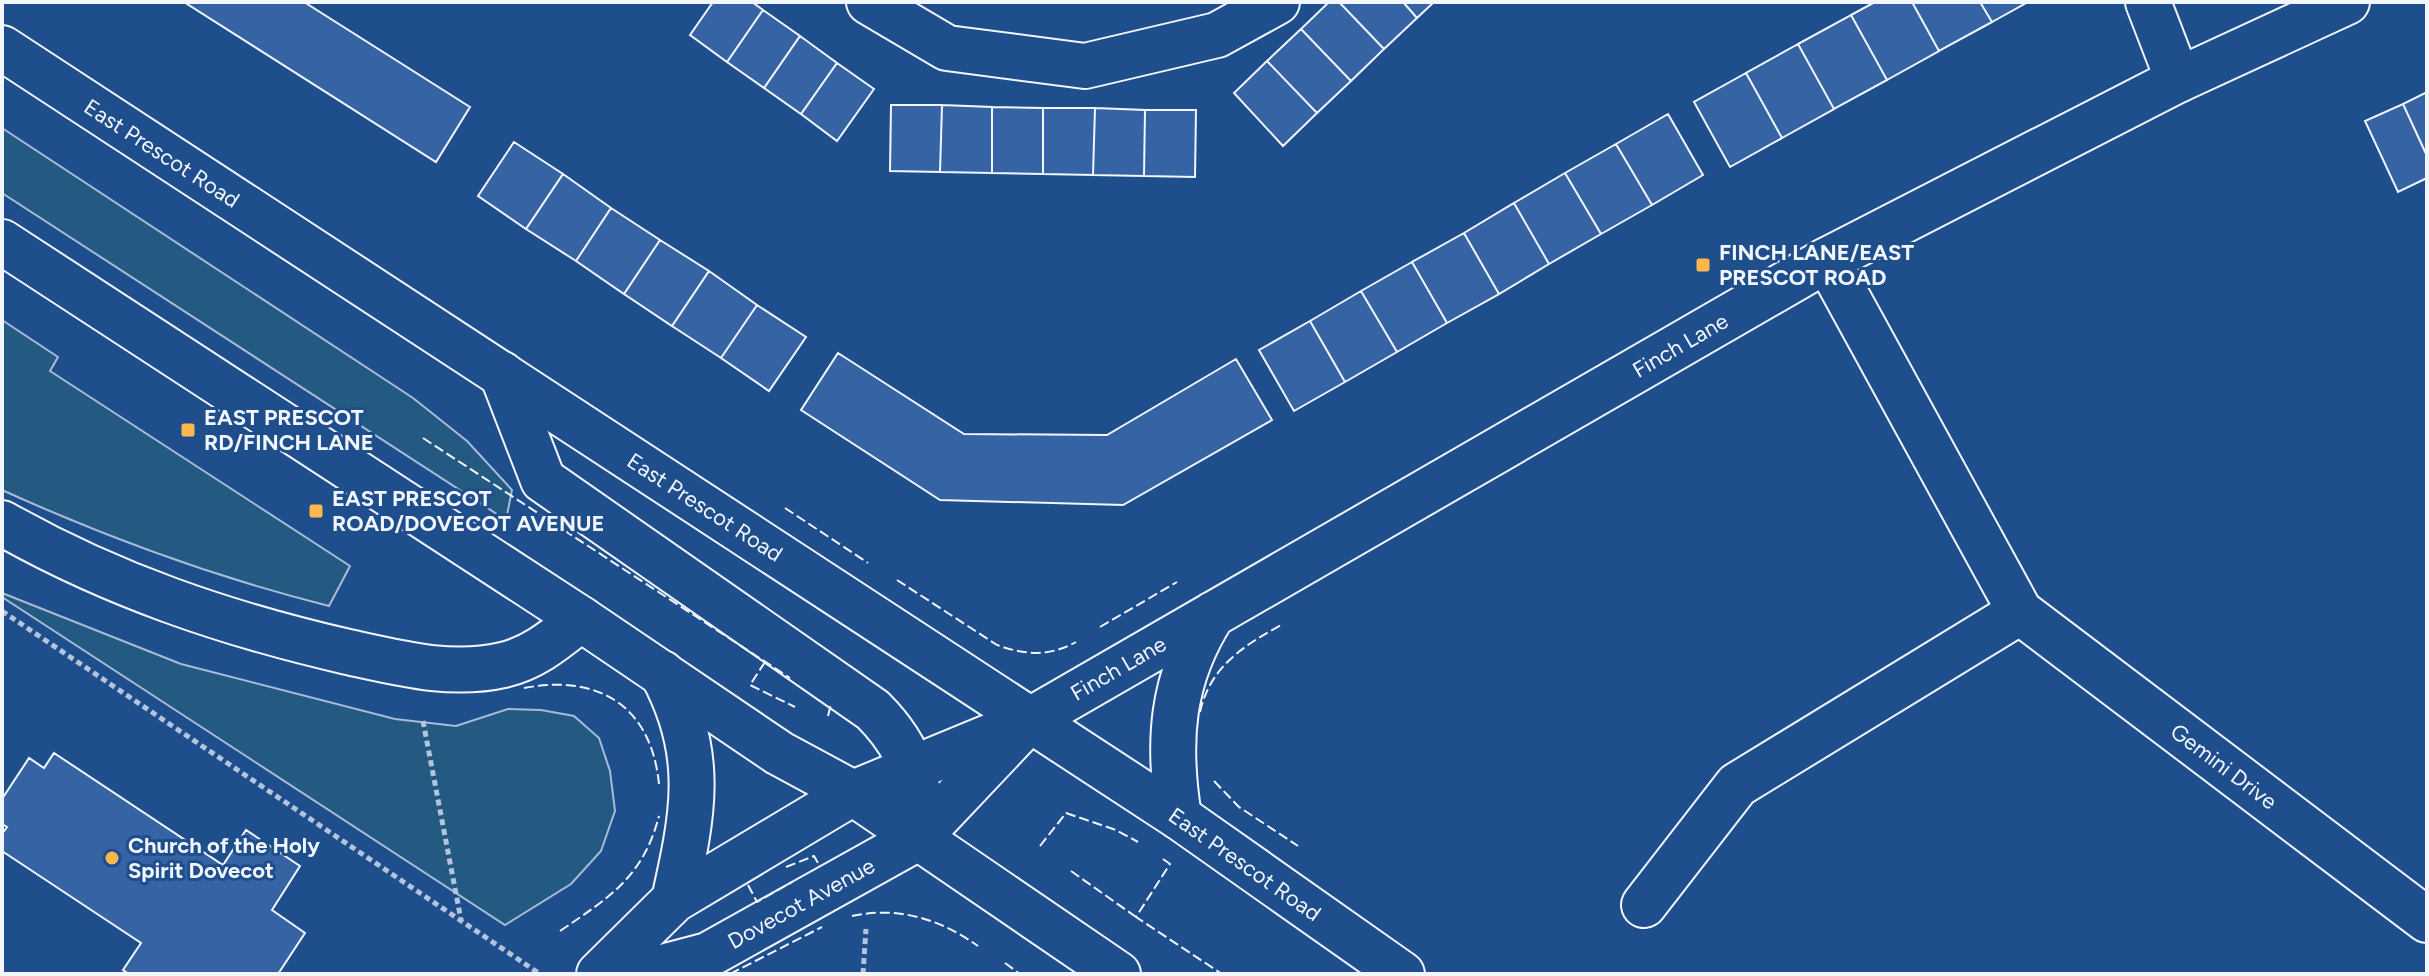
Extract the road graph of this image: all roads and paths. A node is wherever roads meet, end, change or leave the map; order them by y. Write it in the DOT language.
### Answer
graph roads {
  1 [pos="869,2"];
  2 [pos="1277,2"];
  3 [pos="2148,2"];
  4 [pos="2347,2"];
  5 [pos="2,48"];
  6 [pos="2178,80"];
  7 [pos="2,242"];
  8 [pos="1827,260"];
  9 [pos="502,374"];
  10 [pos="2,523"];
  11 [pos="2,611"];
  12 [pos="2020,612"];
  13 [pos="1213,614"];
  14 [pos="581,619"];
  15 [pos="413,666"];
  16 [pos="662,673"];
  17 [pos="1030,720"];
  18 [pos="914,768"];
  19 [pos="853,793"];
  20 [pos="1179,817"];
  21 [pos="918,838"];
  22 [pos="674,900"];
  23 [pos="1644,905"];
  24 [pos="2427,920"];
  25 [pos="461,921"];
  26 [pos="866,929"];
  27 [pos="540,974"];
  28 [pos="599,974"];
  29 [pos="636,974"];
  30 [pos="863,974"];
  31 [pos="1118,974"];
  32 [pos="1402,974"];
  1 -- 2 [label="main road"];
  3 -- 6 [label="main road"];
  4 -- 6 [label="main road, Finch Lane"];
  5 -- 9 [label="main road, East Prescot Road"];
  6 -- 8 [label="main road, Finch Lane"];
  7 -- 14 [label="main road"];
  8 -- 12 [label="main road, Gemini Drive"];
  8 -- 13 [label="main road, Finch Lane"];
  9 -- 17 [label="main road, East Prescot Road"];
  9 -- 18 [label="main road"];
  10 -- 15 [label="main road"];
  11 -- 25 [label="path"];
  12 -- 23 [label="main road"];
  12 -- 24 [label="main road, Gemini Drive"];
  13 -- 17 [label="main road, Finch Lane"];
  13 -- 20 [label="main road"];
  14 -- 15 [label="main road"];
  14 -- 16 [label="main road"];
  15 -- 25 [label="path"];
  16 -- 19 [label="main road"];
  16 -- 22 [label="main road"];
  17 -- 18 [label="main road, Finch Lane"];
  17 -- 20 [label="main road, East Prescot Road"];
  17 -- 21 [label="main road, Finch Lane"];
  18 -- 19 [label="main road, Finch Lane"];
  18 -- 21 [label="main road"];
  19 -- 21 [label="main road"];
  19 -- 22 [label="main road"];
  20 -- 32 [label="main road, East Prescot Road"];
  21 -- 29 [label="main road, Dovecot Avenue"];
  21 -- 31 [label="main road"];
  22 -- 28 [label="main road"];
  25 -- 27 [label="path"];
  26 -- 30 [label="path"];
}
